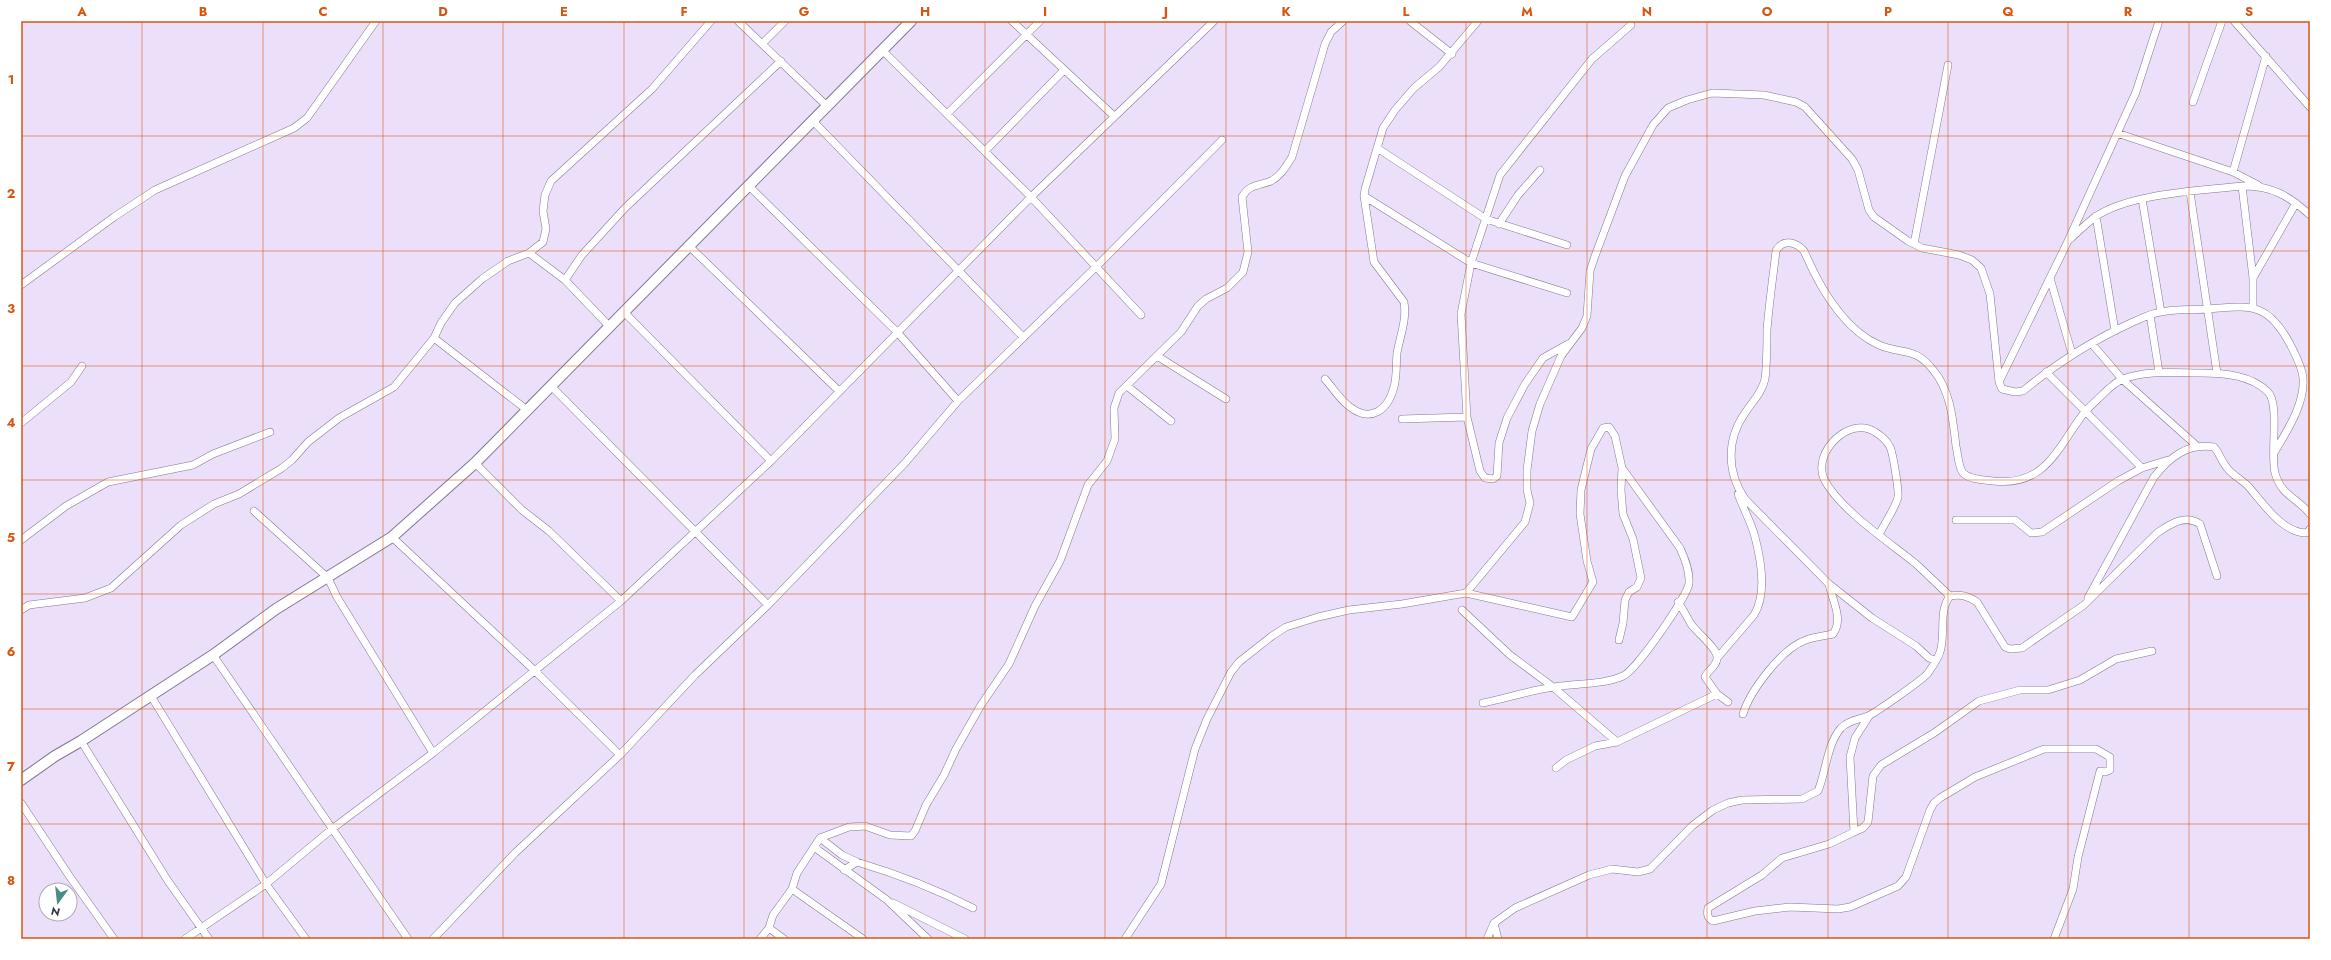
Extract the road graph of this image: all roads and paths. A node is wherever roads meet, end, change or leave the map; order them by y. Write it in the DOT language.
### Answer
graph roads {
  1 [pos="376,21"];
  2 [pos="711,21"];
  3 [pos="738,21"];
  4 [pos="785,21"];
  5 [pos="911,21"];
  6 [pos="1012,21"];
  7 [pos="1040,21"];
  8 [pos="1214,21"];
  9 [pos="1343,21"];
  10 [pos="1410,21"];
  11 [pos="1478,21"];
  12 [pos="2159,21"];
  13 [pos="2222,21"];
  14 [pos="2234,21"];
  15 [pos="1631,25"];
  16 [pos="1026,35"];
  17 [pos="763,43"];
  18 [pos="883,51"];
  19 [pos="1452,54"];
  20 [pos="2266,56"];
  21 [pos="781,61"];
  22 [pos="1948,65"];
  23 [pos="1064,70"];
  24 [pos="2193,102"];
  25 [pos="828,107"];
  26 [pos="2310,107"];
  27 [pos="947,114"];
  28 [pos="1114,116"];
  29 [pos="813,121"];
  30 [pos="2117,133"];
  31 [pos="1222,140"];
  32 [pos="1377,148"];
  33 [pos="985,151"];
  34 [pos="1540,170"];
  35 [pos="2233,172"];
  36 [pos="2258,185"];
  37 [pos="749,186"];
  38 [pos="2242,186"];
  39 [pos="2190,192"];
  40 [pos="1364,196"];
  41 [pos="1031,197"];
  42 [pos="2142,199"];
  43 [pos="2296,203"];
  44 [pos="2310,215"];
  45 [pos="2096,216"];
  46 [pos="1486,219"];
  47 [pos="1499,224"];
  48 [pos="2068,240"];
  49 [pos="1914,244"];
  50 [pos="1567,245"];
  51 [pos="689,246"];
  52 [pos="529,253"];
  53 [pos="1471,263"];
  54 [pos="1097,266"];
  55 [pos="958,270"];
  56 [pos="2050,278"];
  57 [pos="2253,278"];
  58 [pos="565,280"];
  59 [pos="21,285"];
  60 [pos="1567,293"];
  61 [pos="2253,308"];
  62 [pos="2207,309"];
  63 [pos="624,312"];
  64 [pos="2161,312"];
  65 [pos="1141,315"];
  66 [pos="2150,315"];
  67 [pos="610,327"];
  68 [pos="2115,330"];
  69 [pos="897,332"];
  70 [pos="1024,337"];
  71 [pos="434,338"];
  72 [pos="1568,344"];
  73 [pos="2092,344"];
  74 [pos="2072,354"];
  75 [pos="1157,356"];
  76 [pos="82,366"];
  77 [pos="2046,372"];
  78 [pos="2159,372"];
  79 [pos="2217,373"];
  80 [pos="1325,379"];
  81 [pos="2122,379"];
  82 [pos="1998,382"];
  83 [pos="551,386"];
  84 [pos="1127,386"];
  85 [pos="839,391"];
  86 [pos="1226,399"];
  87 [pos="958,401"];
  88 [pos="527,410"];
  89 [pos="2085,412"];
  90 [pos="1467,417"];
  91 [pos="1402,419"];
  92 [pos="1171,420"];
  93 [pos="21,423"];
  94 [pos="270,432"];
  95 [pos="2197,446"];
  96 [pos="2274,453"];
  97 [pos="2168,460"];
  98 [pos="771,461"];
  99 [pos="475,463"];
  100 [pos="1622,468"];
  101 [pos="2142,468"];
  102 [pos="1736,486"];
  103 [pos="254,511"];
  104 [pos="2310,514"];
  105 [pos="1956,520"];
  106 [pos="2310,529"];
  107 [pos="696,531"];
  108 [pos="1879,536"];
  109 [pos="392,537"];
  110 [pos="21,540"];
  111 [pos="2217,576"];
  112 [pos="328,578"];
  113 [pos="1829,584"];
  114 [pos="1466,593"];
  115 [pos="1950,596"];
  116 [pos="621,601"];
  117 [pos="1678,602"];
  118 [pos="768,605"];
  119 [pos="2084,605"];
  120 [pos="21,610"];
  121 [pos="1462,610"];
  122 [pos="1619,640"];
  123 [pos="2152,652"];
  124 [pos="213,655"];
  125 [pos="1718,657"];
  126 [pos="1935,660"];
  127 [pos="534,670"];
  128 [pos="1553,687"];
  129 [pos="1717,694"];
  130 [pos="151,696"];
  131 [pos="1728,702"];
  132 [pos="1483,704"];
  133 [pos="1743,714"];
  134 [pos="1870,716"];
  135 [pos="81,741"];
  136 [pos="1617,742"];
  137 [pos="432,753"];
  138 [pos="620,755"];
  139 [pos="1556,768"];
  140 [pos="21,780"];
  141 [pos="21,803"];
  142 [pos="332,829"];
  143 [pos="1854,832"];
  144 [pos="820,838"];
  145 [pos="814,847"];
  146 [pos="857,862"];
  147 [pos="844,870"];
  148 [pos="266,884"];
  149 [pos="792,889"];
  150 [pos="887,900"];
  151 [pos="973,908"];
  152 [pos="1494,923"];
  153 [pos="201,928"];
  154 [pos="769,928"];
  155 [pos="114,939"];
  156 [pos="185,939"];
  157 [pos="209,939"];
  158 [pos="306,939"];
  159 [pos="408,939"];
  160 [pos="433,939"];
  161 [pos="760,939"];
  162 [pos="784,939"];
  163 [pos="863,939"];
  164 [pos="928,939"];
  165 [pos="965,939"];
  166 [pos="1125,939"];
  167 [pos="1487,939"];
  168 [pos="1498,939"];
  169 [pos="2054,939"];
  1 -- 59 [label="street"];
  2 -- 52 [label="street"];
  3 -- 17 [label="street"];
  4 -- 17 [label="street"];
  5 -- 18 [label="street"];
  6 -- 16 [label="street"];
  7 -- 16 [label="street"];
  8 -- 28 [label="street"];
  9 -- 75 [label="street"];
  10 -- 19 [label="street"];
  11 -- 19 [label="street"];
  12 -- 30 [label="street"];
  13 -- 24 [label="street"];
  14 -- 20 [label="street"];
  15 -- 46 [label="street"];
  16 -- 23 [label="street"];
  16 -- 27 [label="street"];
  17 -- 21 [label="street"];
  18 -- 25 [label="street"];
  18 -- 27 [label="street"];
  19 -- 32 [label="street"];
  20 -- 26 [label="street"];
  20 -- 35 [label="street"];
  21 -- 25 [label="street"];
  21 -- 58 [label="street"];
  22 -- 49 [label="street"];
  23 -- 28 [label="street"];
  23 -- 33 [label="street"];
  25 -- 29 [label="street"];
  27 -- 33 [label="street"];
  28 -- 41 [label="street"];
  29 -- 37 [label="street"];
  29 -- 55 [label="street"];
  30 -- 35 [label="street"];
  30 -- 48 [label="street"];
  31 -- 54 [label="street"];
  32 -- 40 [label="street"];
  32 -- 46 [label="street"];
  33 -- 41 [label="street"];
  34 -- 47 [label="street"];
  35 -- 36 [label="street"];
  36 -- 38 [label="street"];
  36 -- 43 [label="street"];
  37 -- 51 [label="street"];
  37 -- 69 [label="street"];
  38 -- 39 [label="street"];
  38 -- 57 [label="street"];
  39 -- 42 [label="street"];
  39 -- 62 [label="street"];
  40 -- 53 [label="street"];
  40 -- 80 [label="street"];
  41 -- 54 [label="street"];
  41 -- 55 [label="street"];
  42 -- 45 [label="street"];
  42 -- 64 [label="street"];
  43 -- 44 [label="street"];
  43 -- 57 [label="street"];
  45 -- 48 [label="street"];
  45 -- 68 [label="street"];
  46 -- 47 [label="street"];
  46 -- 53 [label="street"];
  47 -- 50 [label="street"];
  48 -- 56 [label="street"];
  49 -- 72 [label="street"];
  49 -- 82 [label="street"];
  51 -- 63 [label="street"];
  51 -- 85 [label="street"];
  52 -- 58 [label="street"];
  52 -- 71 [label="street"];
  53 -- 60 [label="street"];
  53 -- 90 [label="street"];
  54 -- 65 [label="street"];
  54 -- 70 [label="street"];
  55 -- 69 [label="street"];
  55 -- 70 [label="street"];
  56 -- 74 [label="street"];
  56 -- 82 [label="street"];
  57 -- 61 [label="street"];
  58 -- 67 [label="street"];
  61 -- 62 [label="street"];
  61 -- 96 [label="street"];
  62 -- 64 [label="street"];
  62 -- 79 [label="street"];
  63 -- 67 [label="street"];
  63 -- 98 [label="street"];
  64 -- 66 [label="street"];
  66 -- 68 [label="street"];
  66 -- 78 [label="street"];
  67 -- 83 [label="street"];
  68 -- 73 [label="street"];
  69 -- 85 [label="street"];
  69 -- 87 [label="street"];
  70 -- 87 [label="street"];
  71 -- 88 [label="street"];
  71 -- 120 [label="street"];
  72 -- 90 [label="street"];
  72 -- 114 [label="street"];
  73 -- 74 [label="street"];
  73 -- 81 [label="street"];
  74 -- 77 [label="street"];
  75 -- 84 [label="street"];
  75 -- 86 [label="street"];
  76 -- 93 [label="street"];
  77 -- 82 [label="street"];
  77 -- 89 [label="street"];
  78 -- 79 [label="street"];
  78 -- 81 [label="street"];
  79 -- 96 [label="street"];
  81 -- 89 [label="street"];
  81 -- 95 [label="street"];
  83 -- 88 [label="street"];
  83 -- 107 [label="street"];
  84 -- 92 [label="street"];
  84 -- 144 [label="street"];
  85 -- 98 [label="street"];
  87 -- 118 [label="street"];
  88 -- 99 [label="street"];
  89 -- 101 [label="street"];
  89 -- 102 [label="street"];
  90 -- 91 [label="street"];
  94 -- 110 [label="street"];
  95 -- 97 [label="street"];
  95 -- 106 [label="street"];
  96 -- 104 [label="street"];
  97 -- 101 [label="street"];
  97 -- 119 [label="street"];
  98 -- 107 [label="street"];
  99 -- 109 [label="street"];
  99 -- 116 [label="street"];
  100 -- 114 [label="street"];
  100 -- 117 [label="street"];
  100 -- 122 [label="street"];
  101 -- 105 [label="street"];
  102 -- 113 [label="street"];
  102 -- 125 [label="street"];
  103 -- 112 [label="street"];
  107 -- 116 [label="street"];
  107 -- 118 [label="street"];
  108 -- 108 [label="street"];
  108 -- 115 [label="street"];
  109 -- 112 [label="street"];
  109 -- 127 [label="street"];
  111 -- 119 [label="street"];
  112 -- 124 [label="street"];
  112 -- 137 [label="street"];
  113 -- 126 [label="street"];
  113 -- 133 [label="street"];
  114 -- 166 [label="street"];
  115 -- 119 [label="street"];
  115 -- 126 [label="street"];
  116 -- 127 [label="street"];
  117 -- 125 [label="street"];
  117 -- 128 [label="street"];
  118 -- 138 [label="street"];
  121 -- 128 [label="street"];
  123 -- 143 [label="street"];
  124 -- 130 [label="street"];
  124 -- 142 [label="street"];
  125 -- 129 [label="street"];
  126 -- 134 [label="street"];
  127 -- 137 [label="street"];
  127 -- 138 [label="street"];
  128 -- 132 [label="street"];
  128 -- 136 [label="street"];
  129 -- 131 [label="street"];
  129 -- 136 [label="street"];
  130 -- 135 [label="street"];
  130 -- 148 [label="street"];
  134 -- 143 [label="street"];
  134 -- 152 [label="street"];
  135 -- 140 [label="street"];
  135 -- 153 [label="street"];
  136 -- 139 [label="street"];
  137 -- 142 [label="street"];
  138 -- 160 [label="street"];
  141 -- 155 [label="street"];
  142 -- 148 [label="street"];
  142 -- 159 [label="street"];
  143 -- 169 [label="street"];
  144 -- 145 [label="street"];
  144 -- 146 [label="street"];
  145 -- 147 [label="street"];
  145 -- 149 [label="street"];
  146 -- 147 [label="street"];
  146 -- 151 [label="street"];
  147 -- 150 [label="street"];
  148 -- 153 [label="street"];
  148 -- 158 [label="street"];
  149 -- 154 [label="street"];
  149 -- 163 [label="street"];
  150 -- 164 [label="street"];
  150 -- 165 [label="street"];
  152 -- 167 [label="street"];
  152 -- 168 [label="street"];
  153 -- 156 [label="street"];
  153 -- 157 [label="street"];
  154 -- 161 [label="street"];
  154 -- 162 [label="street"];
}
